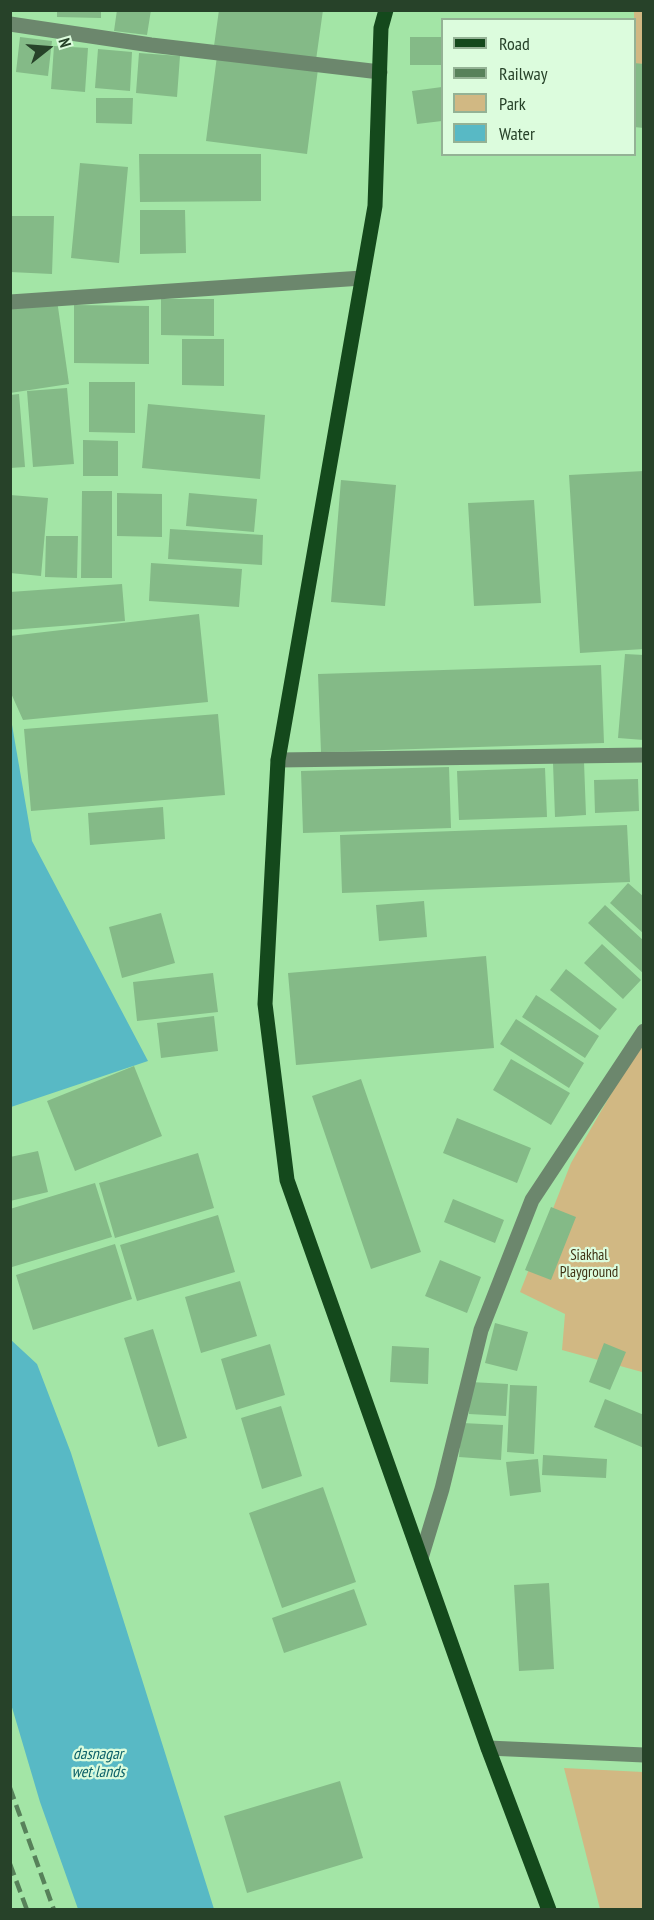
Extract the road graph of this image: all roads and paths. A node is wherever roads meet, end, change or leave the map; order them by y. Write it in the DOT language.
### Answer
graph roads {
  1 [pos="386,10"];
  2 [pos="10,24"];
  3 [pos="380,72"];
  4 [pos="362,278"];
  5 [pos="10,302"];
  6 [pos="644,755"];
  7 [pos="278,760"];
  8 [pos="644,1031"];
  9 [pos="421,1558"];
  10 [pos="489,1748"];
  11 [pos="644,1755"];
  12 [pos="549,1910"];
  1 -- 3 [label="main road"];
  2 -- 3 [label="street"];
  3 -- 4 [label="main road"];
  4 -- 5 [label="street"];
  4 -- 7 [label="main road"];
  6 -- 7 [label="street"];
  7 -- 9 [label="main road"];
  8 -- 9 [label="street"];
  9 -- 10 [label="main road"];
  10 -- 11 [label="street"];
  10 -- 12 [label="main road"];
}
